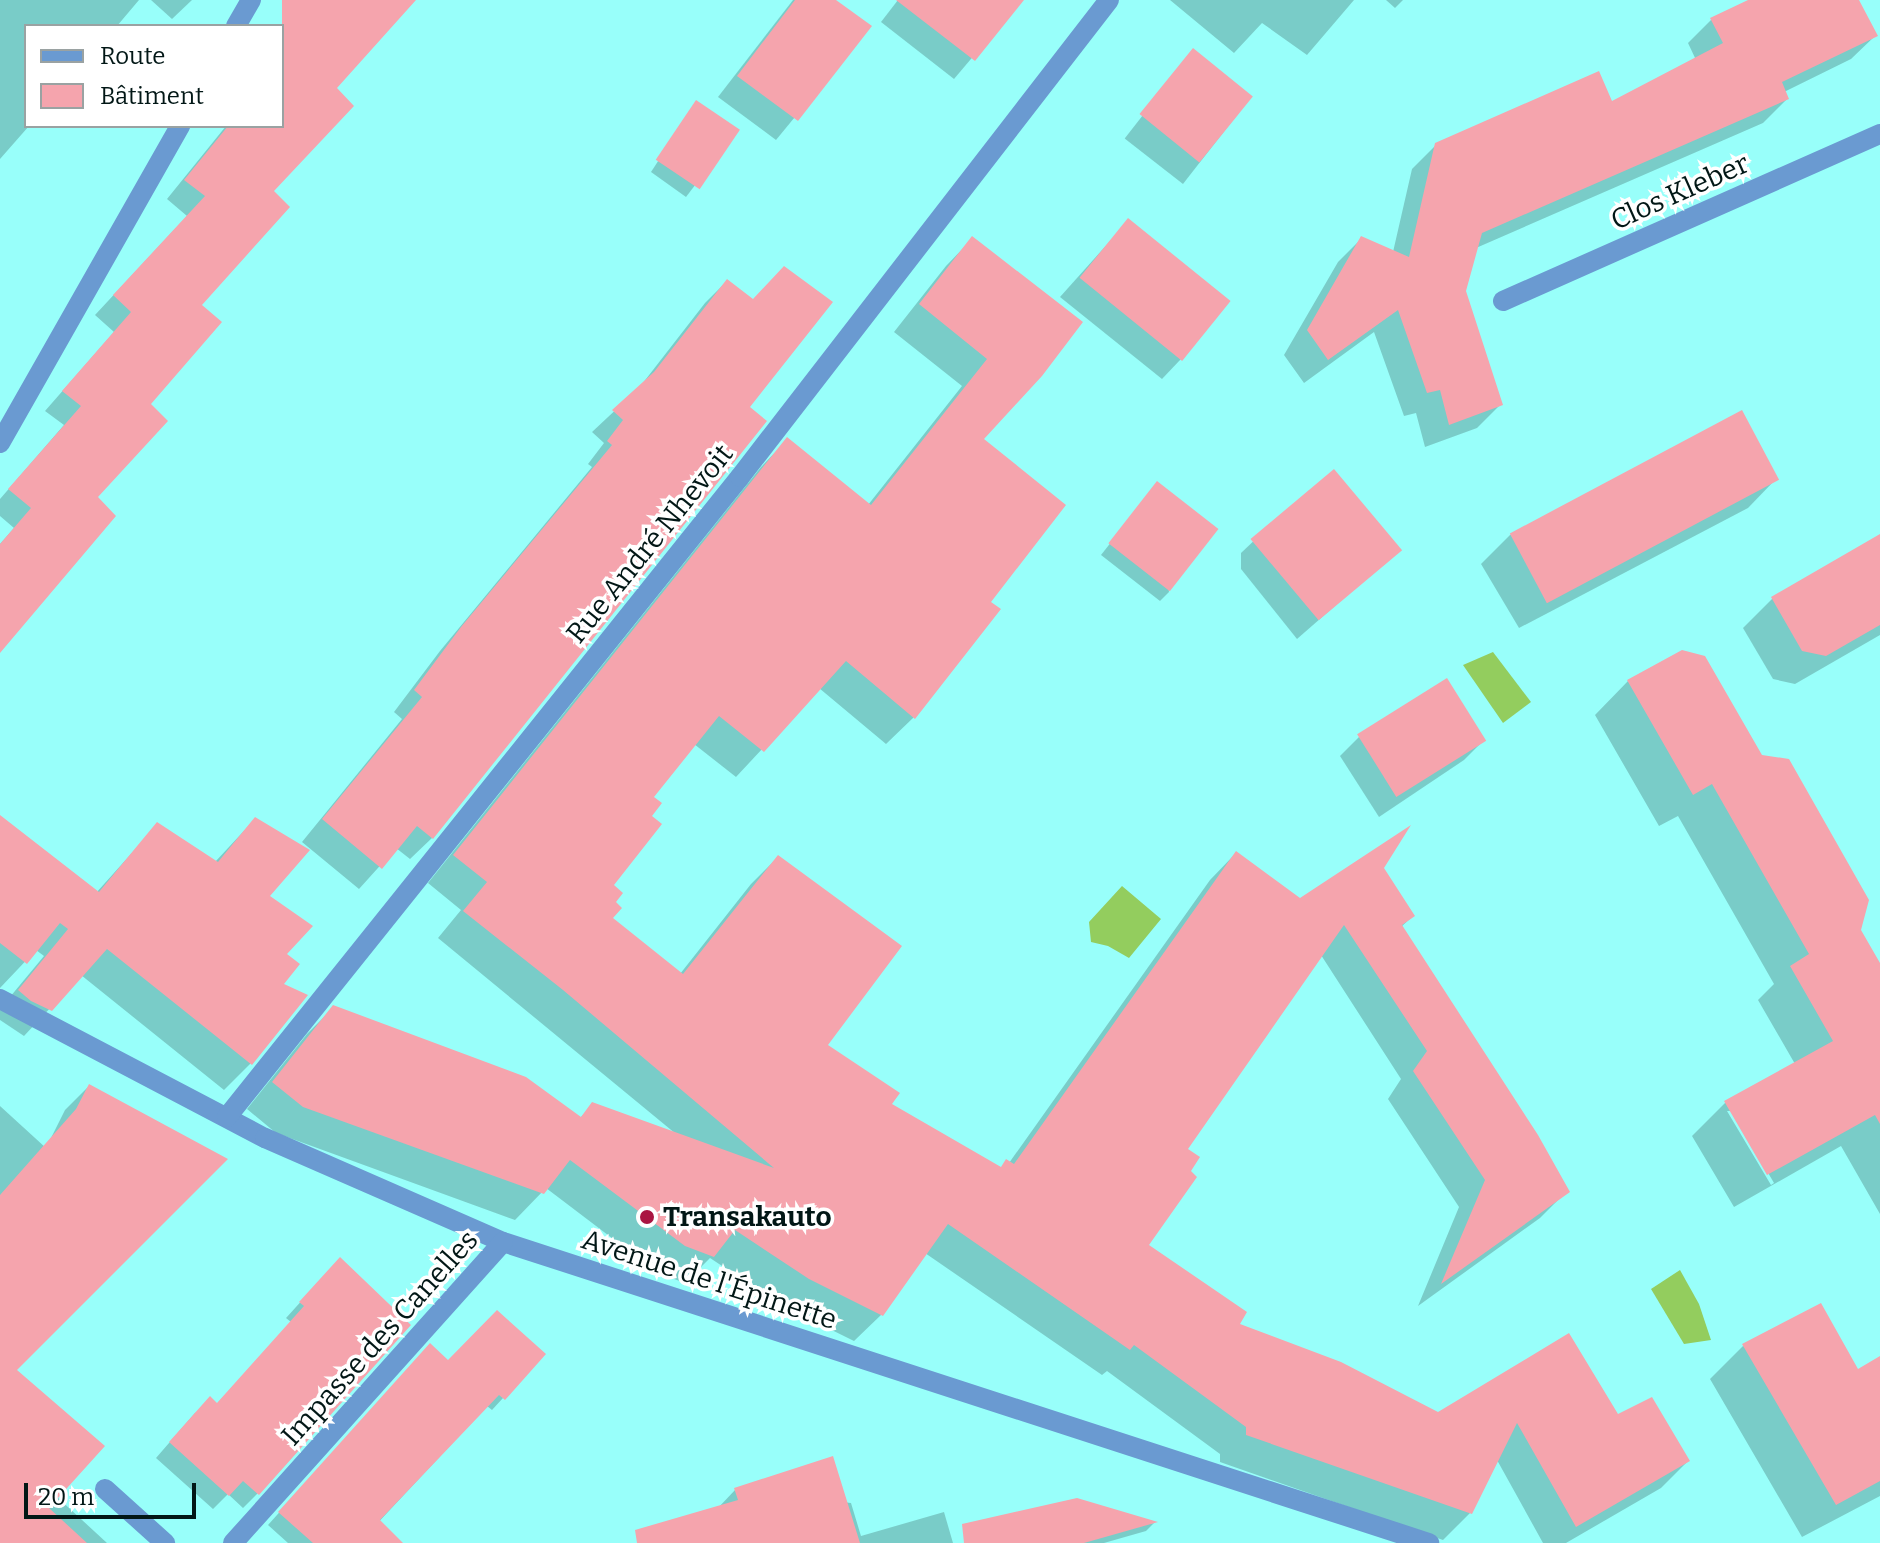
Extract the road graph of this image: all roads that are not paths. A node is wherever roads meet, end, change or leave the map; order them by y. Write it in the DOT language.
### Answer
graph roads {
  1 [pos="251,0"];
  2 [pos="1109,0"];
  3 [pos="237,24"];
  4 [pos="179,128"];
  5 [pos="1880,134"];
  6 [pos="1503,301"];
  7 [pos="0,443"];
  8 [pos="0,999"];
  9 [pos="227,1117"];
  10 [pos="503,1242"];
  11 [pos="105,1489"];
  12 [pos="165,1543"];
  13 [pos="233,1543"];
  14 [pos="1429,1543"];
  1 -- 3 [label="street"];
  2 -- 9 [label="street, Rue André Nhevoit"];
  4 -- 7 [label="street"];
  5 -- 6 [label="street, Clos Kleber"];
  8 -- 9 [label="street, Avenue de l'Épinette"];
  9 -- 10 [label="street, Avenue de l'Épinette"];
  10 -- 13 [label="street, Impasse des Canelles"];
  10 -- 14 [label="street, Avenue de l'Épinette"];
  11 -- 12 [label="street"];
}
